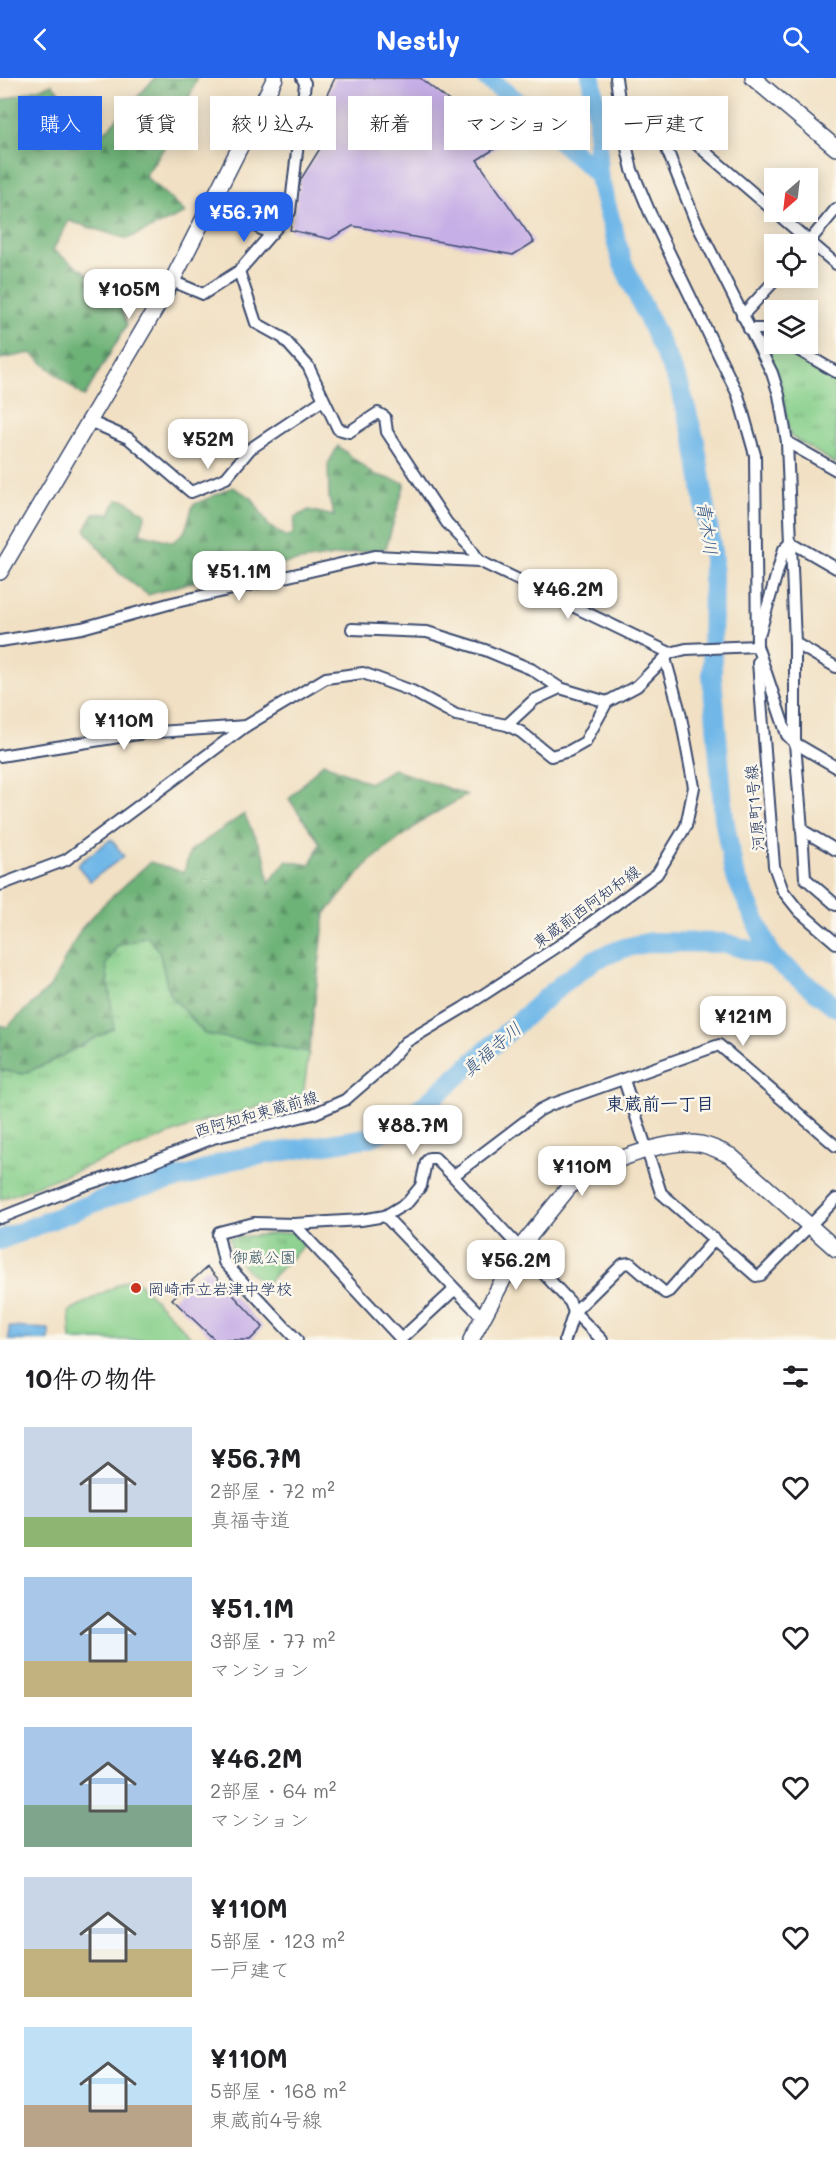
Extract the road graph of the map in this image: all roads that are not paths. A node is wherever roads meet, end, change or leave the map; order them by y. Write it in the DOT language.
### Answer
graph roads {
  1 [pos="275,78"];
  2 [pos="302,78"];
  3 [pos="616,78"];
  4 [pos="753,78"];
  5 [pos="836,148"];
  6 [pos="764,202"];
  7 [pos="212,204"];
  8 [pos="836,209"];
  9 [pos="786,222"];
  10 [pos="271,234"];
  11 [pos="798,234"];
  12 [pos="815,234"];
  13 [pos="818,250"];
  14 [pos="836,264"];
  15 [pos="239,271"];
  16 [pos="172,281"];
  17 [pos="768,288"];
  18 [pos="742,316"];
  19 [pos="749,329"];
  20 [pos="764,330"];
  21 [pos="805,354"];
  22 [pos="836,372"];
  23 [pos="323,400"];
  24 [pos="89,421"];
  25 [pos="787,442"];
  26 [pos="836,470"];
  27 [pos="791,542"];
  28 [pos="479,561"];
  29 [pos="836,568"];
  30 [pos="0,572"];
  31 [pos="352,630"];
  32 [pos="0,641"];
  33 [pos="795,643"];
  34 [pos="757,646"];
  35 [pos="668,656"];
  36 [pos="836,667"];
  37 [pos="560,688"];
  38 [pos="607,702"];
  39 [pos="507,725"];
  40 [pos="246,726"];
  41 [pos="795,743"];
  42 [pos="0,756"];
  43 [pos="836,767"];
  44 [pos="802,830"];
  45 [pos="836,850"];
  46 [pos="0,885"];
  47 [pos="836,905"];
  48 [pos="836,943"];
  49 [pos="463,1008"];
  50 [pos="624,1080"];
  51 [pos="836,1146"];
  52 [pos="646,1150"];
  53 [pos="453,1176"];
  54 [pos="836,1199"];
  55 [pos="385,1216"];
  56 [pos="0,1218"];
  57 [pos="294,1224"];
  58 [pos="810,1226"];
  59 [pos="715,1239"];
  60 [pos="520,1248"];
  61 [pos="836,1249"];
  62 [pos="454,1290"];
  63 [pos="574,1312"];
  64 [pos="483,1318"];
  65 [pos="297,1340"];
  66 [pos="400,1340"];
  67 [pos="471,1340"];
  68 [pos="565,1340"];
  69 [pos="602,1340"];
  1 -- 7 [label="street"];
  2 -- 10 [label="street"];
  3 -- 34 [label="street"];
  4 -- 5 [label="street"];
  6 -- 18 [label="street"];
  7 -- 10 [label="street"];
  7 -- 16 [label="street"];
  8 -- 12 [label="street"];
  9 -- 11 [label="street"];
  10 -- 15 [label="street"];
  13 -- 14 [label="street"];
  15 -- 16 [label="street"];
  15 -- 23 [label="street"];
  16 -- 24 [label="street"];
  17 -- 18 [label="street"];
  18 -- 19 [label="street"];
  19 -- 20 [label="street"];
  19 -- 25 [label="street"];
  21 -- 22 [label="street"];
  23 -- 24 [label="street"];
  23 -- 28 [label="street"];
  24 -- 30 [label="street"];
  25 -- 26 [label="street"];
  25 -- 27 [label="street"];
  27 -- 29 [label="street"];
  27 -- 33 [label="street"];
  27 -- 34 [label="street"];
  28 -- 32 [label="street"];
  28 -- 35 [label="street"];
  31 -- 37 [label="street"];
  33 -- 36 [label="street"];
  33 -- 41 [label="street"];
  34 -- 35 [label="street"];
  34 -- 41 [label="street"];
  34 -- 48 [label="street, 河原町1号線"];
  35 -- 38 [label="street"];
  35 -- 49 [label="street, 東蔵前西阿知和線"];
  37 -- 38 [label="street"];
  37 -- 39 [label="street"];
  38 -- 39 [label="street"];
  39 -- 40 [label="street"];
  40 -- 42 [label="street"];
  40 -- 46 [label="street"];
  41 -- 43 [label="street"];
  41 -- 44 [label="street"];
  44 -- 45 [label="street"];
  44 -- 47 [label="street"];
  49 -- 56 [label="street, 西阿知和東蔵前線"];
  50 -- 51 [label="street"];
  50 -- 52 [label="street"];
  50 -- 53 [label="street"];
  52 -- 58 [label="street"];
  52 -- 59 [label="street"];
  52 -- 60 [label="street"];
  53 -- 55 [label="street"];
  53 -- 60 [label="street"];
  54 -- 58 [label="street"];
  55 -- 57 [label="street"];
  55 -- 62 [label="street"];
  57 -- 65 [label="street"];
  57 -- 66 [label="street"];
  58 -- 59 [label="street"];
  58 -- 61 [label="street"];
  59 -- 63 [label="street"];
  60 -- 63 [label="street"];
  60 -- 64 [label="street"];
  62 -- 64 [label="street"];
  62 -- 66 [label="street"];
  63 -- 68 [label="street"];
  63 -- 69 [label="street"];
  64 -- 67 [label="street"];
}
